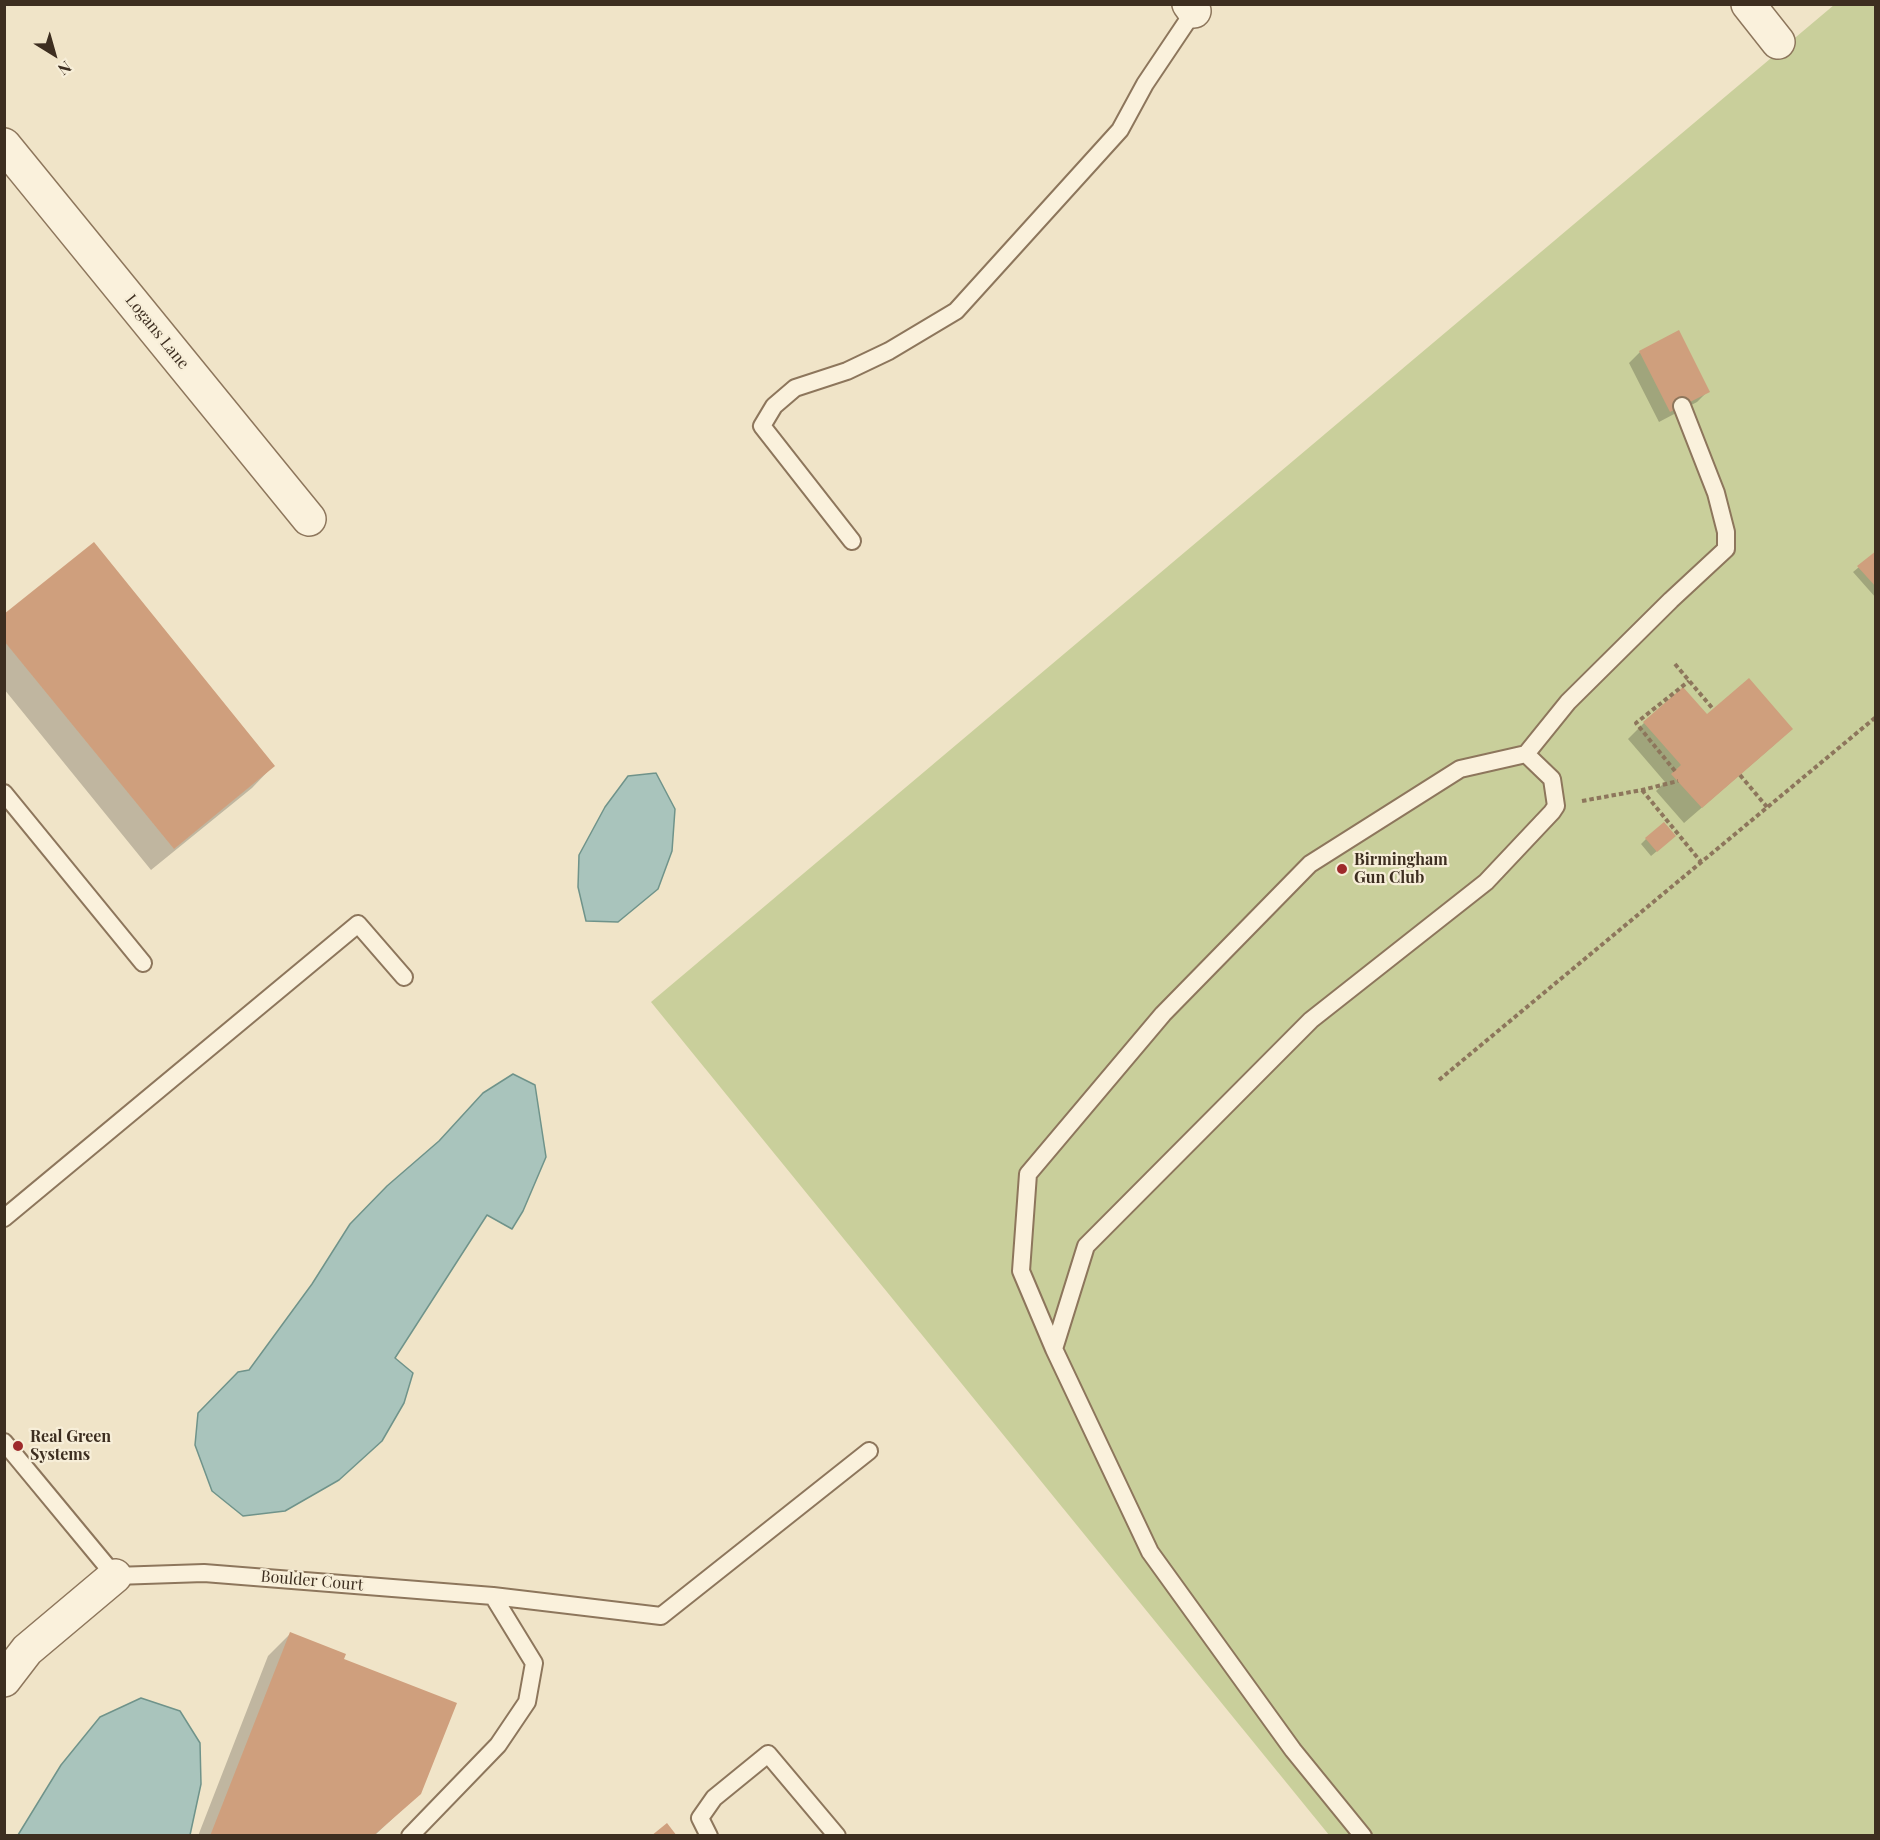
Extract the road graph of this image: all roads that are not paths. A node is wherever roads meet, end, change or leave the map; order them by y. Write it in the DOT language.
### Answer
graph roads {
  1 [pos="1748,4"];
  2 [pos="1191,8"];
  3 [pos="1778,42"];
  4 [pos="4,145"];
  5 [pos="1682,406"];
  6 [pos="309,519"];
  7 [pos="852,541"];
  8 [pos="1526,754"];
  9 [pos="4,793"];
  10 [pos="142,963"];
  11 [pos="404,977"];
  12 [pos="4,1218"];
  13 [pos="1054,1349"];
  14 [pos="4,1442"];
  15 [pos="869,1451"];
  16 [pos="115,1576"];
  17 [pos="493,1596"];
  18 [pos="4,1680"];
  19 [pos="410,1836"];
  20 [pos="709,1836"];
  21 [pos="837,1836"];
  22 [pos="1363,1836"];
  1 -- 3 [label="street"];
  2 -- 7 [label="lane"];
  4 -- 6 [label="street, Logans Lane"];
  5 -- 8 [label="lane"];
  8 -- 13 [label="lane"];
  8 -- 13 [label="lane"];
  9 -- 10 [label="lane"];
  11 -- 12 [label="lane"];
  13 -- 22 [label="lane"];
  14 -- 16 [label="lane"];
  15 -- 17 [label="lane, Boulder Court"];
  16 -- 17 [label="lane, Boulder Court"];
  16 -- 18 [label="street"];
  17 -- 19 [label="lane"];
  20 -- 21 [label="lane"];
}
